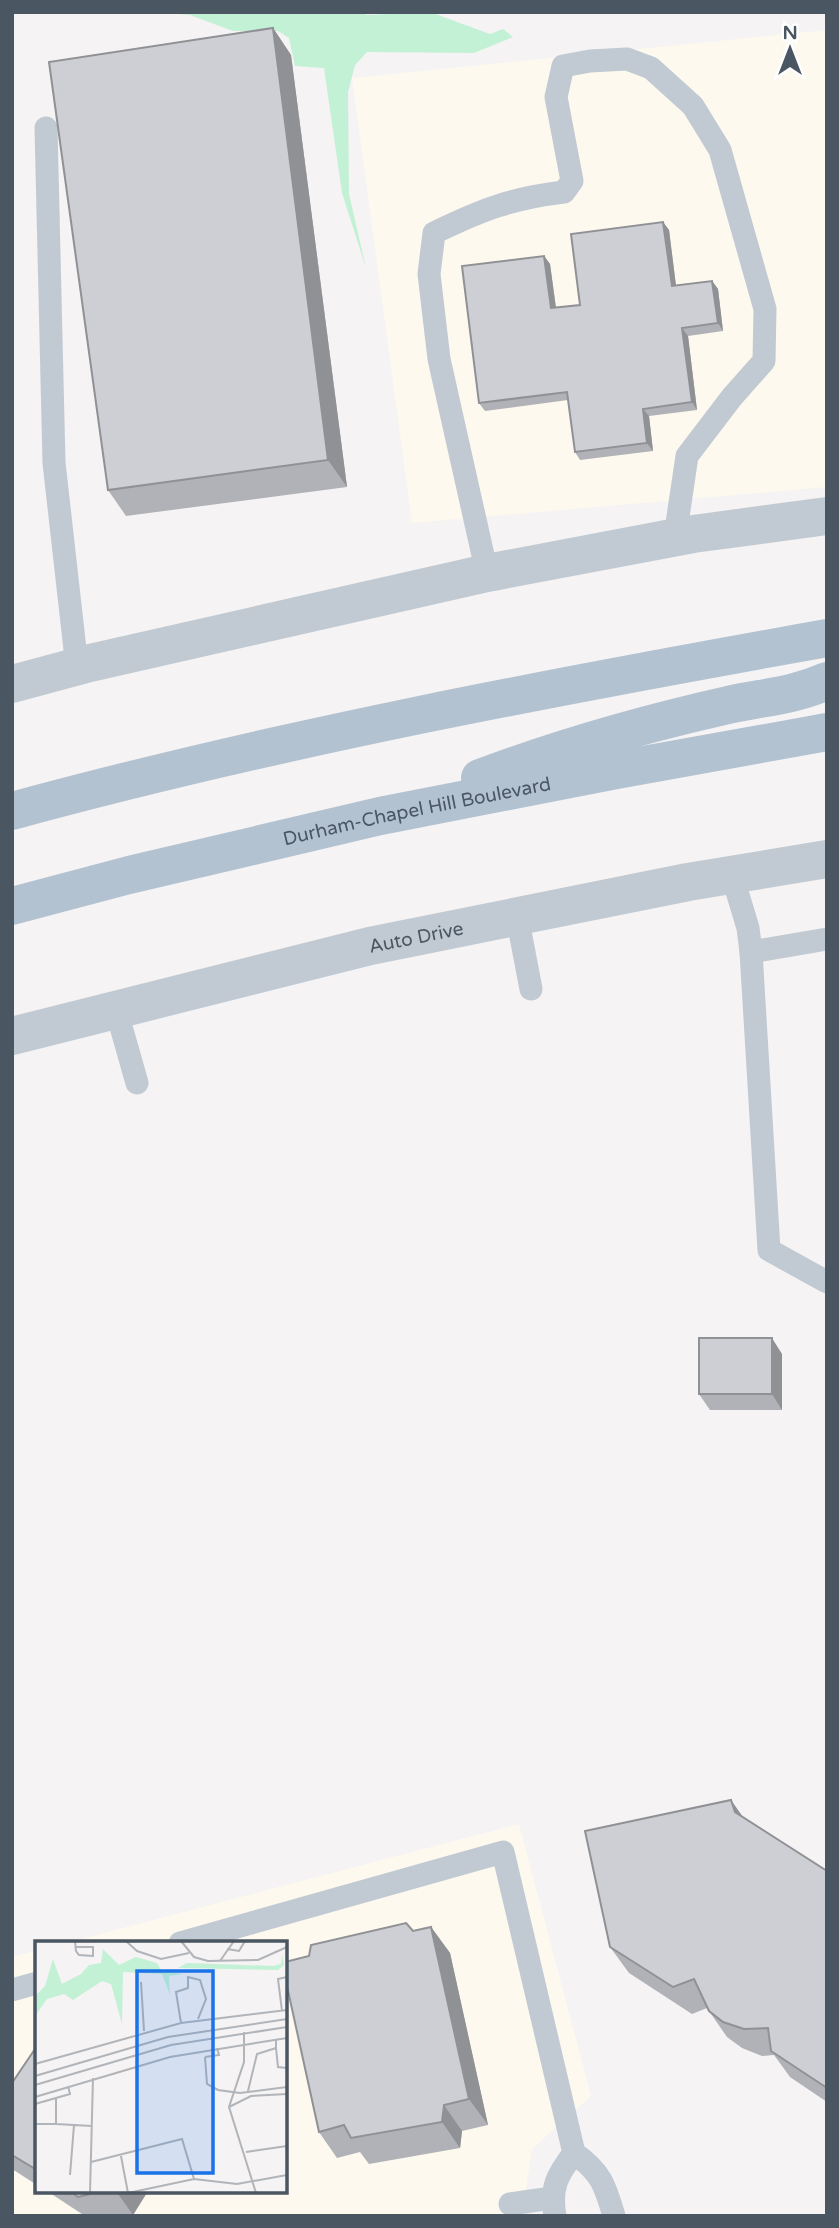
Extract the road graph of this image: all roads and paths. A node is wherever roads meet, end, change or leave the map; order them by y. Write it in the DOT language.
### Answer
graph roads {
  1 [pos="46,128"];
  2 [pos="827,516"];
  3 [pos="675,537"];
  4 [pos="487,573"];
  5 [pos="827,638"];
  6 [pos="76,667"];
  7 [pos="827,681"];
  8 [pos="12,684"];
  9 [pos="827,733"];
  10 [pos="12,811"];
  11 [pos="380,816"];
  12 [pos="827,859"];
  13 [pos="732,875"];
  14 [pos="12,906"];
  15 [pos="517,916"];
  16 [pos="827,939"];
  17 [pos="751,952"];
  18 [pos="531,989"];
  19 [pos="116,1009"];
  20 [pos="12,1035"];
  21 [pos="136,1083"];
  22 [pos="827,1282"];
  23 [pos="187,1941"];
  24 [pos="35,1984"];
  25 [pos="12,1990"];
  26 [pos="574,2153"];
  27 [pos="510,2204"];
  28 [pos="554,2207"];
  29 [pos="614,2216"];
  1 -- 6 [label="lane"];
  2 -- 3 [label="street"];
  3 -- 4 [label="street"];
  3 -- 4 [label="lane"];
  4 -- 6 [label="street"];
  5 -- 10 [label="main road"];
  6 -- 8 [label="street"];
  7 -- 11 [label="main road"];
  9 -- 11 [label="main road, Durham-Chapel Hill Boulevard"];
  11 -- 14 [label="main road, Durham-Chapel Hill Boulevard"];
  12 -- 13 [label="street, Auto Drive"];
  13 -- 15 [label="street, Auto Drive"];
  13 -- 17 [label="lane"];
  15 -- 18 [label="lane"];
  15 -- 19 [label="street, Auto Drive"];
  16 -- 17 [label="lane"];
  17 -- 22 [label="lane"];
  19 -- 20 [label="street, Auto Drive"];
  19 -- 21 [label="lane"];
  23 -- 26 [label="lane"];
  24 -- 25 [label="lane"];
  26 -- 28 [label="lane"];
  26 -- 29 [label="lane"];
  27 -- 28 [label="lane"];
}
